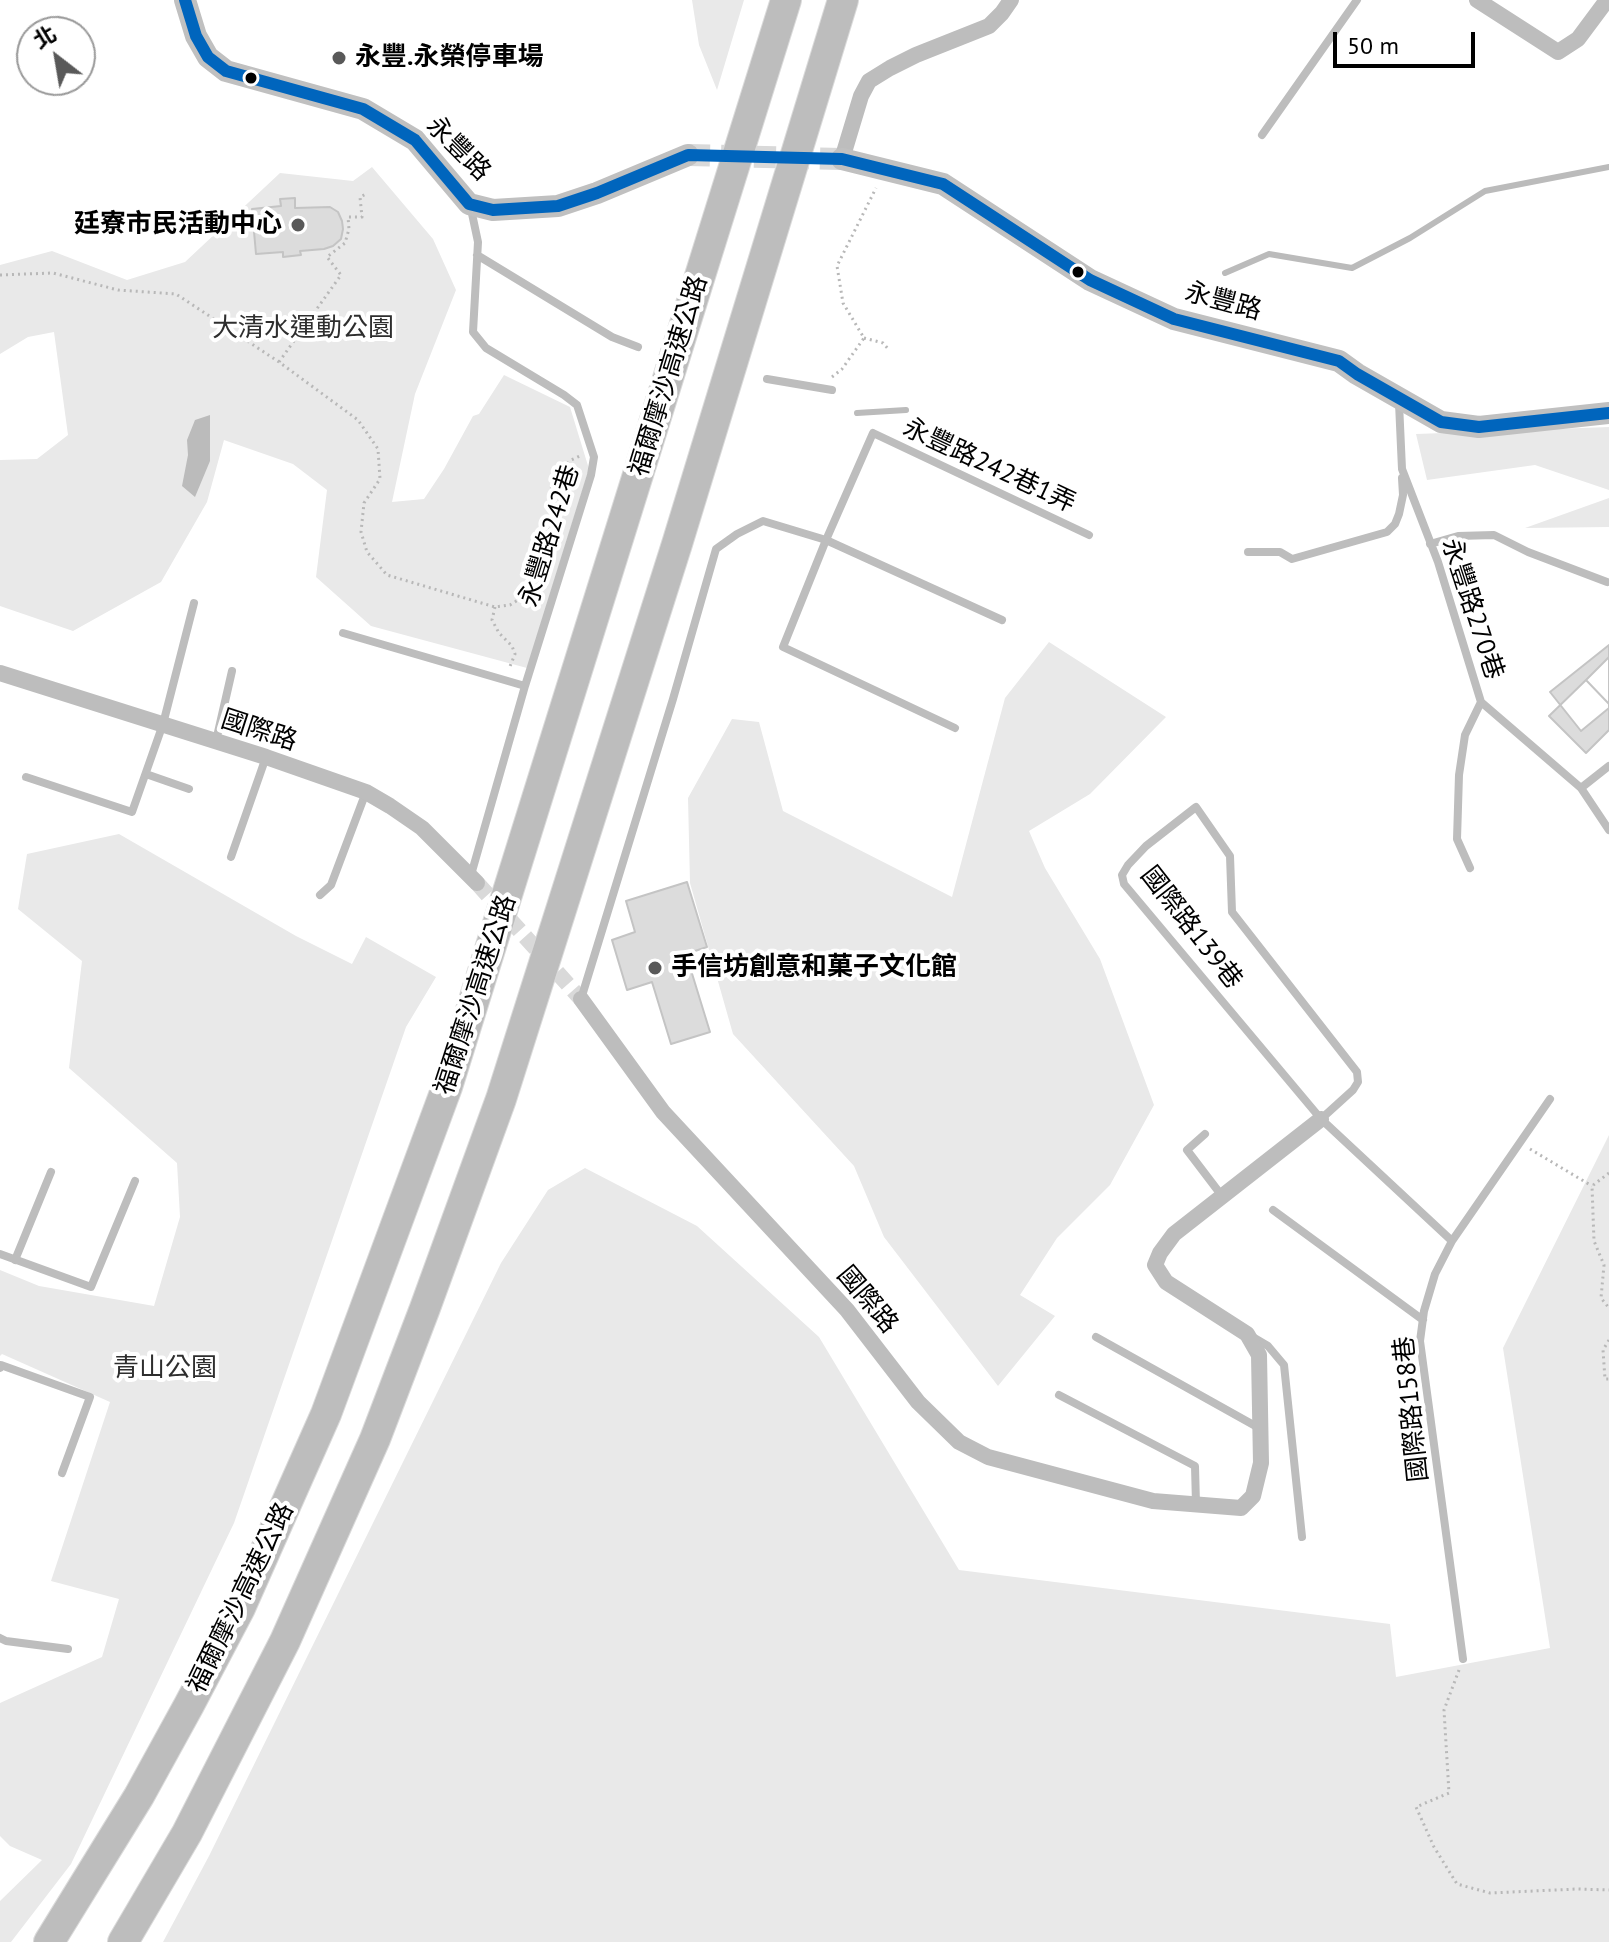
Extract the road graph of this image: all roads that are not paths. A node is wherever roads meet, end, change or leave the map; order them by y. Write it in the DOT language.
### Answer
graph roads {
  1 [pos="185,0"];
  2 [pos="786,0"];
  3 [pos="843,0"];
  4 [pos="1011,0"];
  5 [pos="1357,0"];
  6 [pos="1477,0"];
  7 [pos="1607,0"];
  8 [pos="1262,135"];
  9 [pos="688,155"];
  10 [pos="842,159"];
  11 [pos="469,204"];
  12 [pos="477,255"];
  13 [pos="638,347"];
  14 [pos="767,379"];
  15 [pos="832,390"];
  16 [pos="1398,398"];
  17 [pos="1609,413"];
  18 [pos="1402,469"];
  19 [pos="1089,535"];
  20 [pos="826,540"];
  21 [pos="1430,544"];
  22 [pos="1248,552"];
  23 [pos="1607,582"];
  24 [pos="194,603"];
  25 [pos="1002,620"];
  26 [pos="343,633"];
  27 [pos="232,671"];
  28 [pos="0,673"];
  29 [pos="525,686"];
  30 [pos="1481,702"];
  31 [pos="163,724"];
  32 [pos="955,728"];
  33 [pos="216,742"];
  34 [pos="266,757"];
  35 [pos="1609,766"];
  36 [pos="146,774"];
  37 [pos="26,777"];
  38 [pos="1581,788"];
  39 [pos="189,789"];
  40 [pos="366,792"];
  41 [pos="1609,830"];
  42 [pos="231,857"];
  43 [pos="1470,868"];
  44 [pos="474,879"];
  45 [pos="320,895"];
  46 [pos="581,999"];
  47 [pos="1550,1099"];
  48 [pos="1321,1119"];
  49 [pos="1205,1134"];
  50 [pos="51,1172"];
  51 [pos="135,1181"];
  52 [pos="1222,1196"];
  53 [pos="1273,1210"];
  54 [pos="1452,1241"];
  55 [pos="0,1254"];
  56 [pos="15,1260"];
  57 [pos="1423,1320"];
  58 [pos="1247,1334"];
  59 [pos="1096,1337"];
  60 [pos="0,1368"];
  61 [pos="1059,1395"];
  62 [pos="1260,1429"];
  63 [pos="62,1473"];
  64 [pos="1196,1505"];
  65 [pos="1302,1537"];
  66 [pos="0,1638"];
  67 [pos="68,1649"];
  68 [pos="1463,1659"];
  69 [pos="49,1942"];
  70 [pos="123,1942"];
  1 -- 11 [label="street, 永豐路"];
  2 -- 69 [label="highway, 福爾摩沙高速公路"];
  3 -- 70 [label="highway, 福爾摩沙高速公路"];
  4 -- 10 [label="street"];
  5 -- 8 [label="lane"];
  6 -- 7 [label="street"];
  9 -- 11 [label="street, 永豐路"];
  10 -- 16 [label="street, 永豐路"];
  11 -- 12 [label="lane, 永豐路242巷"];
  12 -- 13 [label="lane"];
  12 -- 29 [label="lane, 永豐路242巷"];
  14 -- 15 [label="lane"];
  16 -- 17 [label="street, 永豐路"];
  16 -- 18 [label="lane, 永豐路270巷"];
  18 -- 21 [label="lane, 永豐路270巷"];
  18 -- 22 [label="lane"];
  19 -- 20 [label="lane, 永豐路242巷1弄"];
  20 -- 25 [label="lane"];
  20 -- 32 [label="lane"];
  20 -- 46 [label="lane"];
  21 -- 23 [label="lane"];
  21 -- 30 [label="lane, 永豐路270巷"];
  24 -- 31 [label="lane"];
  26 -- 29 [label="lane"];
  27 -- 33 [label="lane"];
  28 -- 31 [label="street, 國際路"];
  29 -- 44 [label="lane, 永豐路242巷"];
  30 -- 38 [label="lane, 永豐路270巷"];
  30 -- 43 [label="lane"];
  31 -- 33 [label="street, 國際路"];
  31 -- 36 [label="lane"];
  33 -- 34 [label="street, 國際路"];
  34 -- 40 [label="street, 國際路"];
  34 -- 42 [label="lane"];
  35 -- 38 [label="lane"];
  36 -- 37 [label="lane"];
  36 -- 39 [label="lane"];
  38 -- 41 [label="lane, 永豐路270巷"];
  40 -- 44 [label="street, 國際路"];
  40 -- 45 [label="lane"];
  46 -- 64 [label="street, 國際路"];
  47 -- 54 [label="lane, 國際路158巷"];
  48 -- 48 [label="lane, 國際路139巷"];
  48 -- 52 [label="street"];
  48 -- 54 [label="lane"];
  49 -- 52 [label="lane"];
  50 -- 56 [label="lane"];
  51 -- 56 [label="lane"];
  52 -- 58 [label="street"];
  53 -- 57 [label="lane"];
  54 -- 57 [label="lane, 國際路158巷"];
  55 -- 56 [label="lane"];
  57 -- 68 [label="lane, 國際路158巷"];
  58 -- 62 [label="street, 國際路"];
  58 -- 65 [label="lane"];
  59 -- 62 [label="lane"];
  60 -- 63 [label="lane"];
  61 -- 64 [label="lane"];
  62 -- 64 [label="street, 國際路"];
  66 -- 67 [label="lane"];
}
